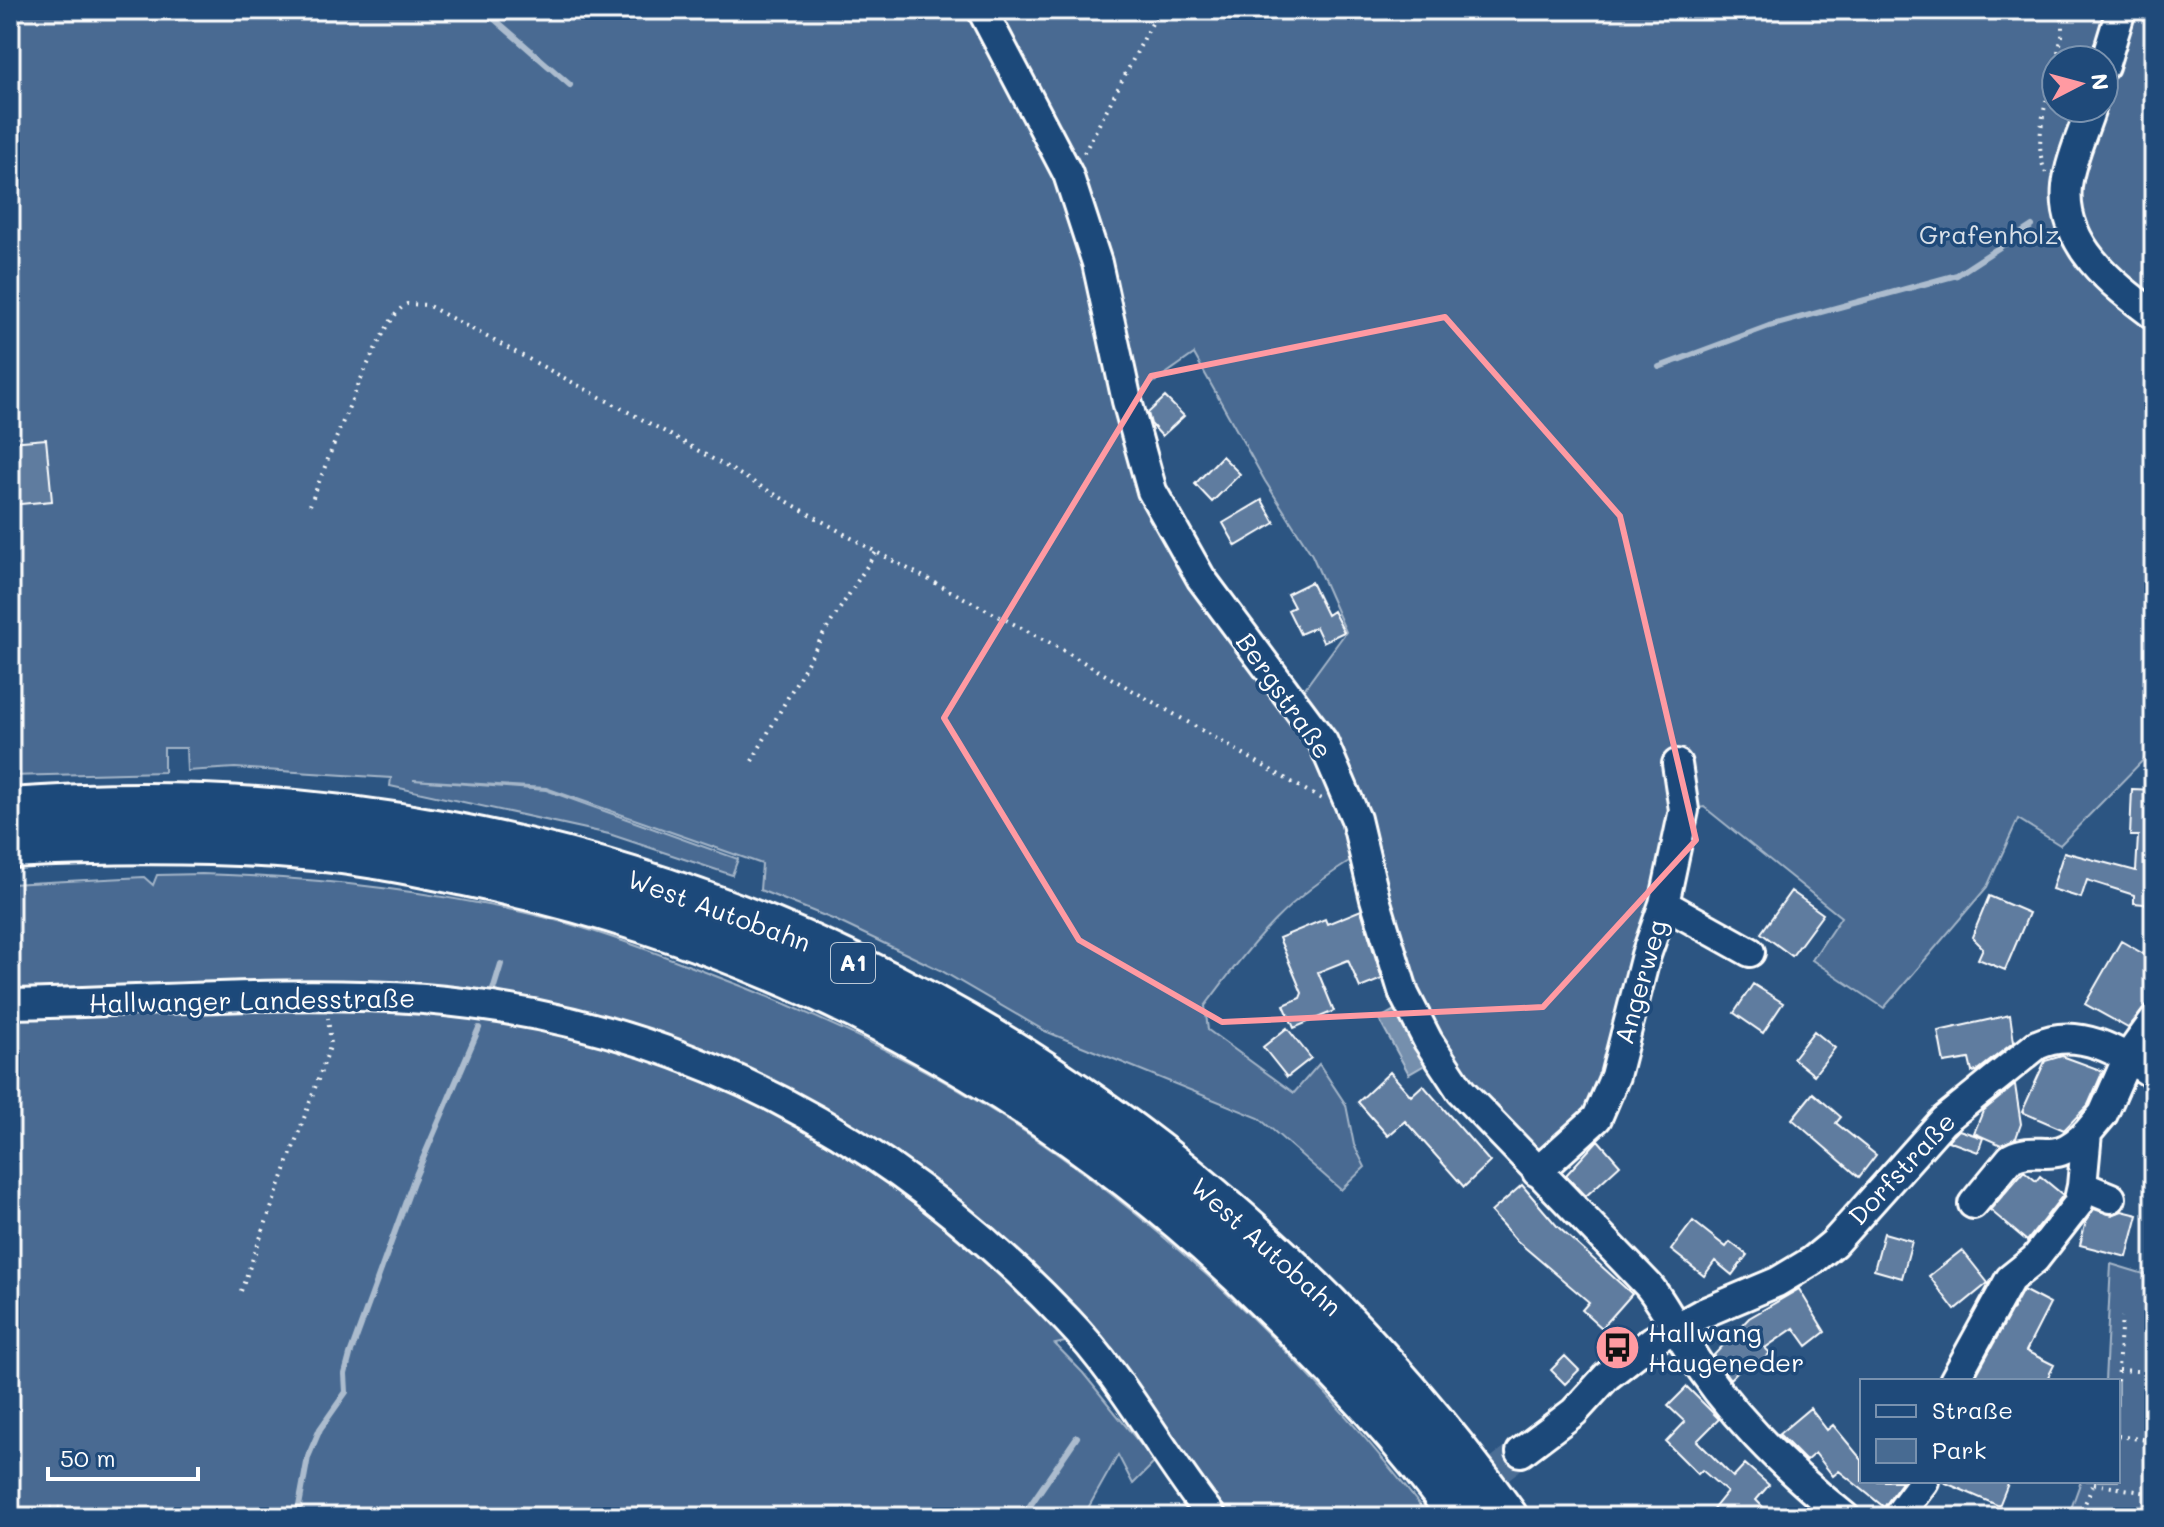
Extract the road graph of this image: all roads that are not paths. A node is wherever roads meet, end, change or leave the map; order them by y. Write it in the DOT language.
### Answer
graph roads {
  1 [pos="982,10"];
  2 [pos="2121,10"];
  3 [pos="2111,44"];
  4 [pos="2086,124"];
  5 [pos="2154,315"];
  6 [pos="1677,764"];
  7 [pos="10,809"];
  8 [pos="10,847"];
  9 [pos="1664,904"];
  10 [pos="1750,952"];
  11 [pos="10,1004"];
  12 [pos="2154,1021"];
  13 [pos="2128,1057"];
  14 [pos="2154,1075"];
  15 [pos="2087,1133"];
  16 [pos="1537,1172"];
  17 [pos="2082,1186"];
  18 [pos="2111,1198"];
  19 [pos="1973,1204"];
  20 [pos="1677,1326"];
  21 [pos="1955,1379"];
  22 [pos="1521,1452"];
  23 [pos="1922,1483"];
  24 [pos="1212,1517"];
  25 [pos="1460,1517"];
  26 [pos="1507,1517"];
  27 [pos="1845,1517"];
  28 [pos="1897,1517"];
  1 -- 16 [label="street, Bergstraße"];
  2 -- 3 [label="street"];
  4 -- 5 [label="street"];
  6 -- 9 [label="street, Angerweg"];
  7 -- 26 [label="highway, West Autobahn / A1"];
  8 -- 25 [label="highway, West Autobahn / A1"];
  9 -- 10 [label="street"];
  9 -- 16 [label="street, Angerweg"];
  11 -- 24 [label="street, Hallwanger Landesstraße"];
  12 -- 13 [label="street"];
  13 -- 14 [label="street, Dorfstraße"];
  13 -- 15 [label="street"];
  13 -- 20 [label="street, Dorfstraße"];
  15 -- 17 [label="street"];
  15 -- 19 [label="street"];
  16 -- 20 [label="street, Bergstraße"];
  17 -- 18 [label="street"];
  17 -- 21 [label="street"];
  20 -- 22 [label="street, Dorfstraße"];
  20 -- 27 [label="street, Bergstraße"];
  23 -- 28 [label="street"];
}
